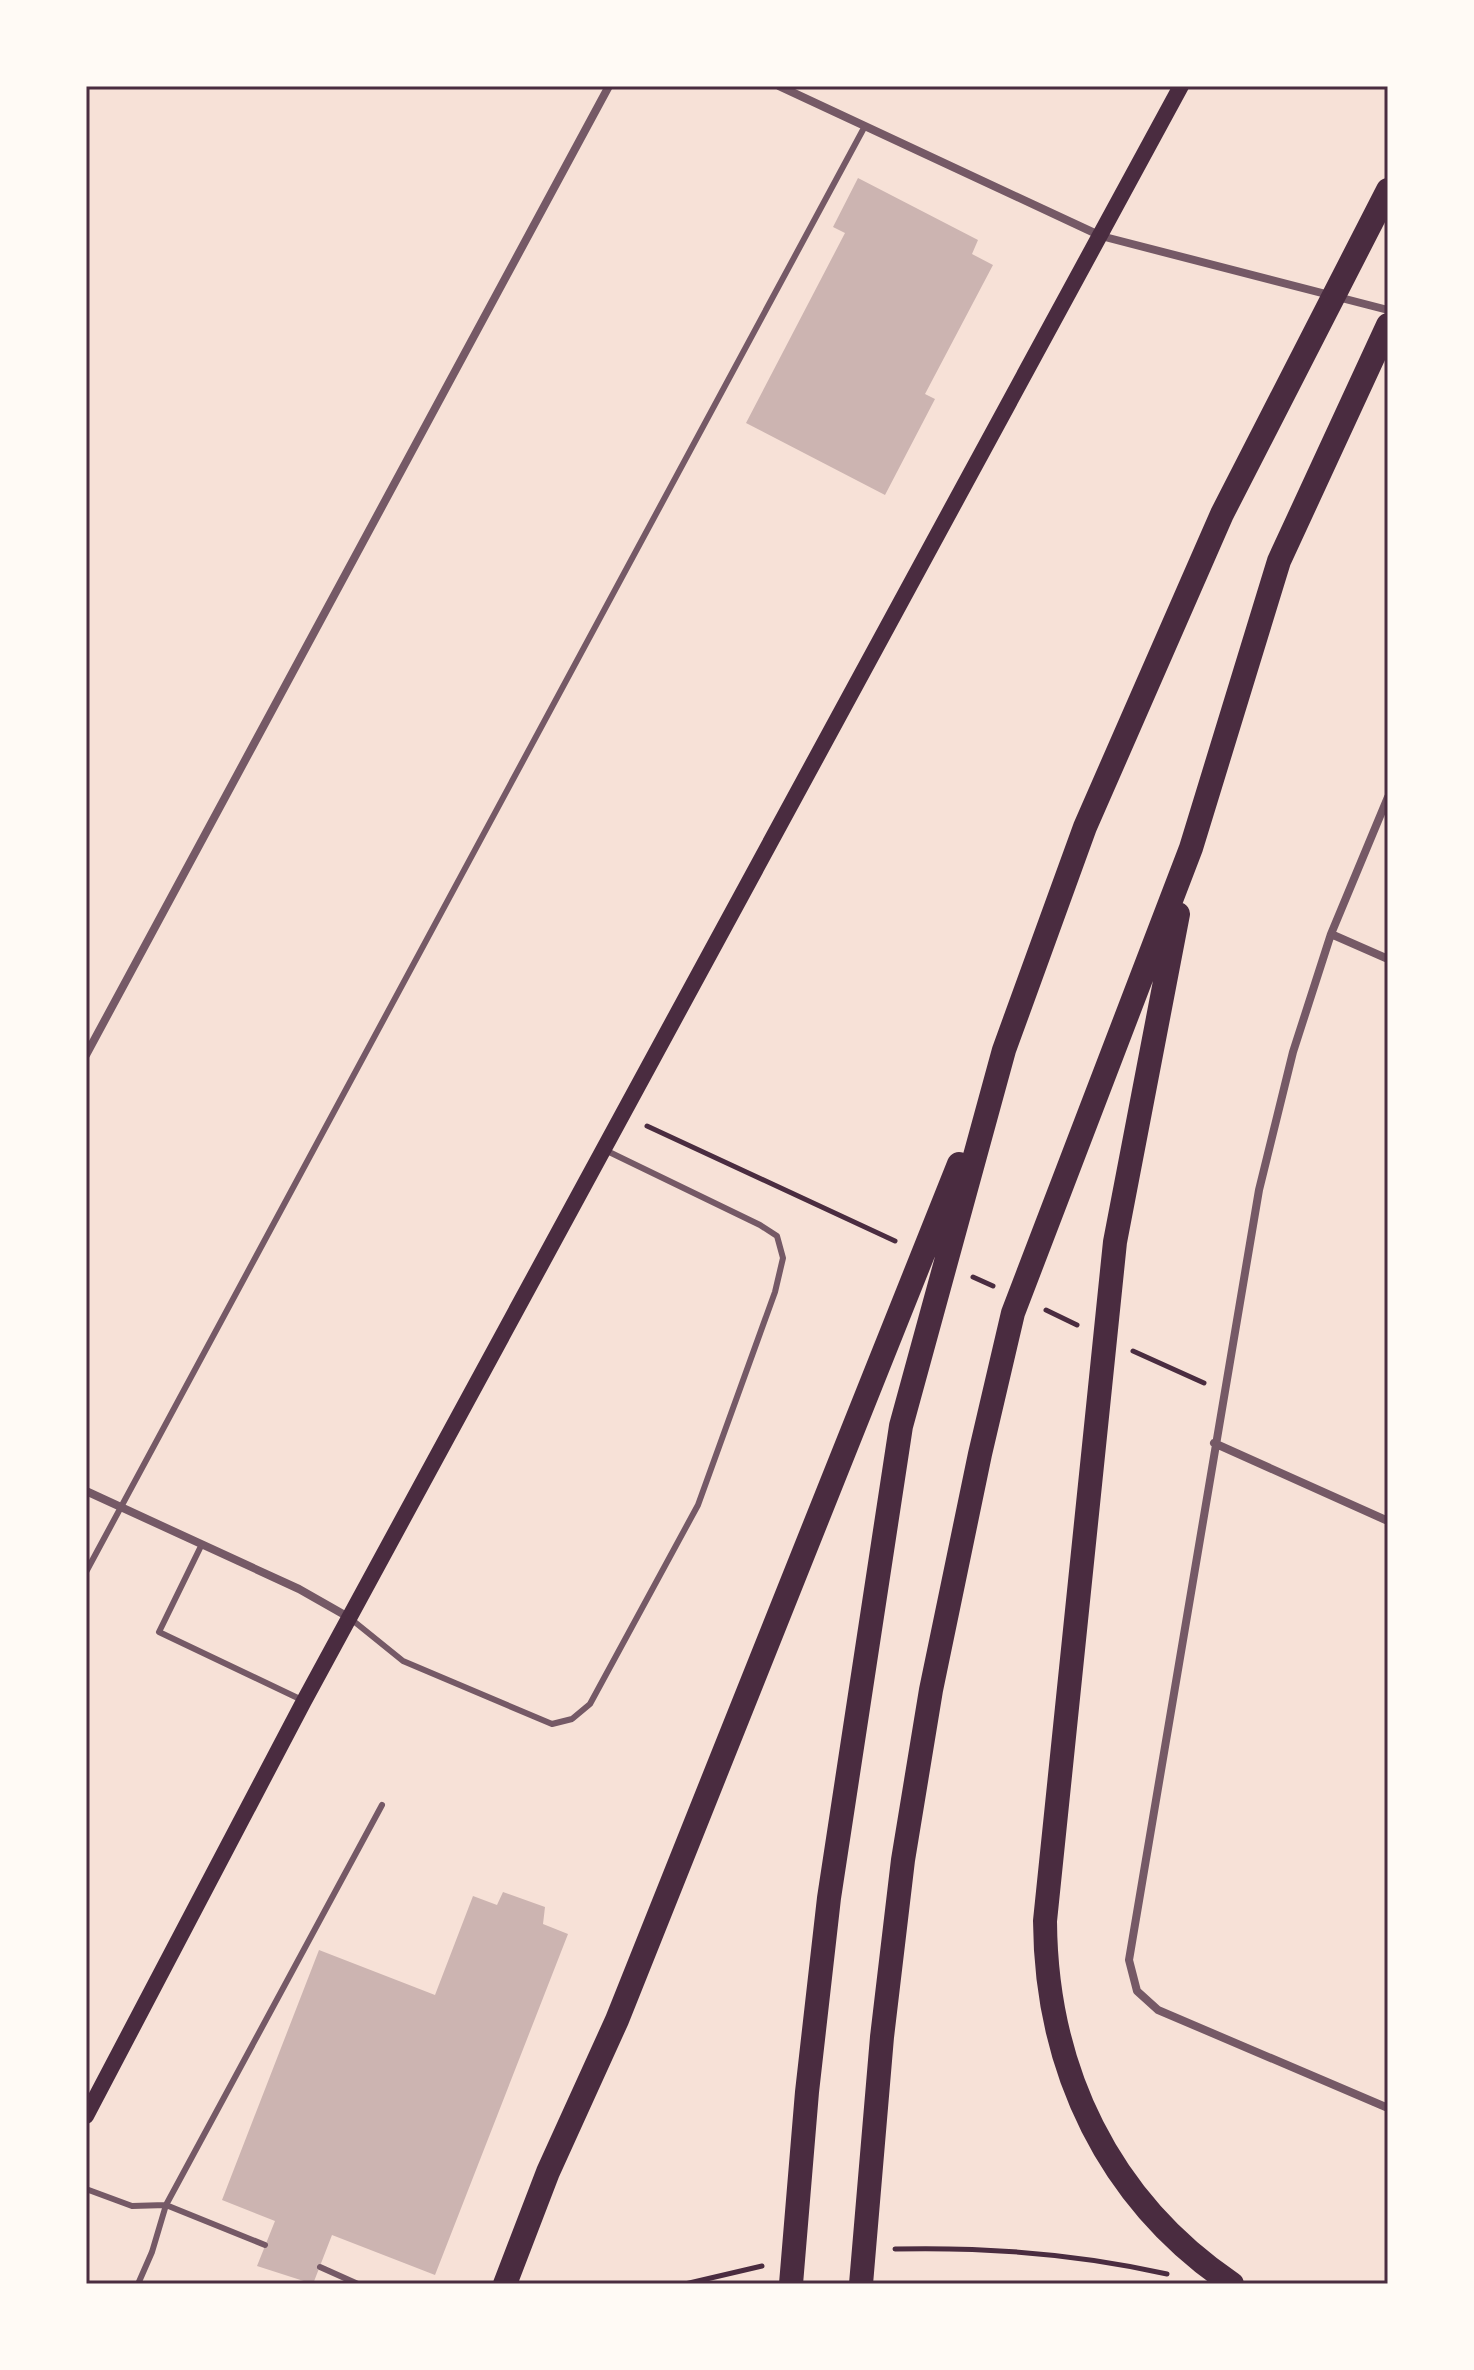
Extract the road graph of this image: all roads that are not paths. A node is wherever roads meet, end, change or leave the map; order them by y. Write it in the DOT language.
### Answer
graph roads {
  1 [pos="609,86"];
  2 [pos="779,86"];
  3 [pos="1181,86"];
  4 [pos="865,126"];
  5 [pos="1388,190"];
  6 [pos="1101,236"];
  7 [pos="1388,310"];
  8 [pos="1388,325"];
  9 [pos="1388,797"];
  10 [pos="1191,848"];
  11 [pos="1331,934"];
  12 [pos="1388,959"];
  13 [pos="1004,1050"];
  14 [pos="86,1055"];
  15 [pos="605,1150"];
  16 [pos="1214,1443"];
  17 [pos="86,1491"];
  18 [pos="122,1508"];
  19 [pos="1388,1521"];
  20 [pos="202,1544"];
  21 [pos="86,1572"];
  22 [pos="351,1618"];
  23 [pos="304,1701"];
  24 [pos="382,1805"];
  25 [pos="1388,2108"];
  26 [pos="86,2116"];
  27 [pos="86,2189"];
  28 [pos="166,2205"];
  29 [pos="265,2245"];
  30 [pos="320,2267"];
  31 [pos="138,2284"];
  32 [pos="358,2284"];
  33 [pos="505,2284"];
  34 [pos="791,2284"];
  35 [pos="861,2284"];
  36 [pos="1232,2284"];
  1 -- 14 [label="street"];
  2 -- 4 [label="street"];
  3 -- 6 [label="main road"];
  4 -- 6 [label="street"];
  4 -- 18 [label="lane"];
  5 -- 13 [label="highway"];
  6 -- 7 [label="street"];
  6 -- 15 [label="main road"];
  8 -- 10 [label="highway"];
  9 -- 11 [label="street"];
  10 -- 35 [label="highway"];
  10 -- 36 [label="highway"];
  11 -- 12 [label="street"];
  11 -- 16 [label="street"];
  13 -- 33 [label="highway"];
  13 -- 34 [label="highway"];
  15 -- 22 [label="main road"];
  15 -- 22 [label="lane"];
  16 -- 19 [label="street"];
  16 -- 25 [label="street"];
  17 -- 18 [label="street"];
  18 -- 20 [label="street"];
  18 -- 21 [label="lane"];
  20 -- 22 [label="street"];
  20 -- 23 [label="lane"];
  22 -- 23 [label="main road"];
  23 -- 26 [label="main road"];
  24 -- 28 [label="lane"];
  27 -- 28 [label="lane"];
  28 -- 29 [label="lane"];
  28 -- 31 [label="lane"];
  30 -- 32 [label="lane"];
}
